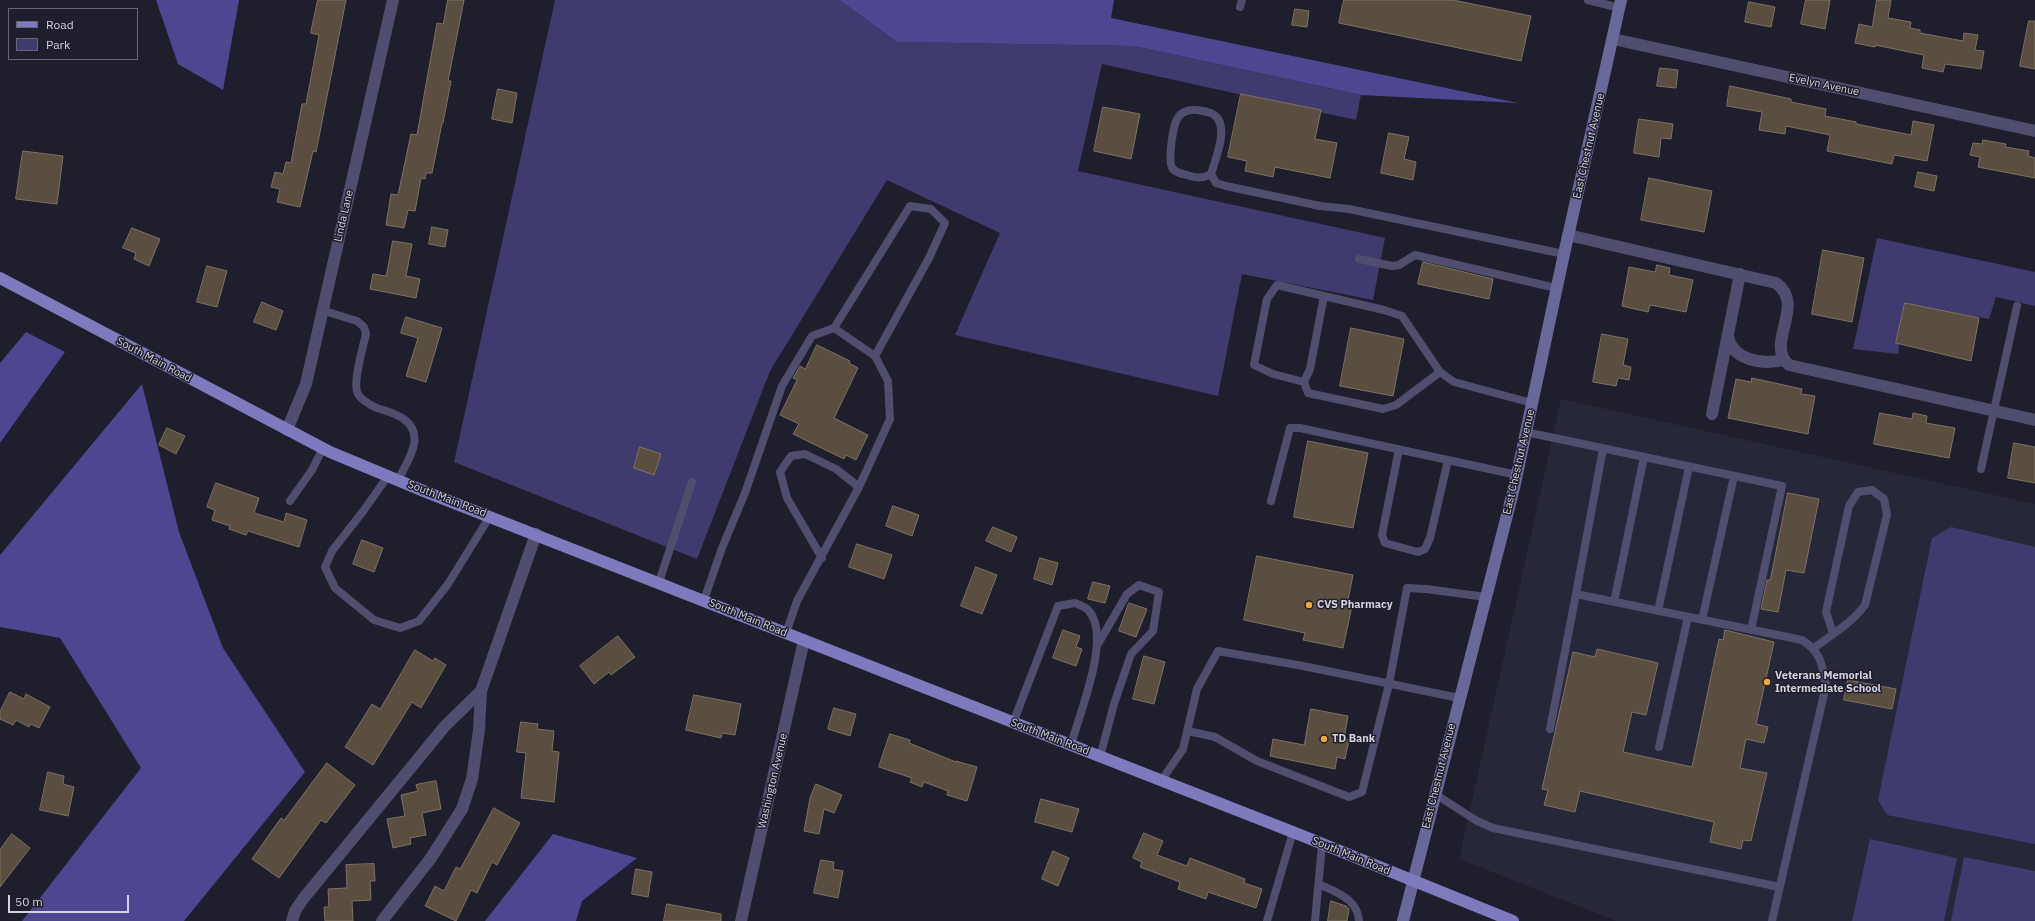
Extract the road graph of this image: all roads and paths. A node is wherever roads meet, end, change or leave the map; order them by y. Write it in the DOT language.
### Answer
graph roads {
  1 [pos="393,0"];
  2 [pos="1588,0"];
  3 [pos="1620,4"];
  4 [pos="1613,39"];
  5 [pos="2035,131"];
  6 [pos="1211,174"];
  7 [pos="1568,235"];
  8 [pos="1564,254"];
  9 [pos="1359,259"];
  10 [pos="1740,274"];
  11 [pos="0,278"];
  12 [pos="1556,288"];
  13 [pos="1324,296"];
  14 [pos="2017,306"];
  15 [pos="321,310"];
  16 [pos="834,328"];
  17 [pos="1728,332"];
  18 [pos="875,356"];
  19 [pos="1783,360"];
  20 [pos="1440,372"];
  21 [pos="1304,382"];
  22 [pos="1532,403"];
  23 [pos="1994,411"];
  24 [pos="1712,414"];
  25 [pos="2035,420"];
  26 [pos="287,430"];
  27 [pos="1526,432"];
  28 [pos="323,448"];
  29 [pos="1399,449"];
  30 [pos="1603,449"];
  31 [pos="1644,457"];
  32 [pos="1448,460"];
  33 [pos="1689,467"];
  34 [pos="1981,469"];
  35 [pos="1517,475"];
  36 [pos="1734,476"];
  37 [pos="393,478"];
  38 [pos="692,482"];
  39 [pos="859,487"];
  40 [pos="290,501"];
  41 [pos="1271,501"];
  42 [pos="490,516"];
  43 [pos="536,534"];
  44 [pos="822,558"];
  45 [pos="659,582"];
  46 [pos="1576,594"];
  47 [pos="1486,597"];
  48 [pos="704,600"];
  49 [pos="1614,602"];
  50 [pos="1658,611"];
  51 [pos="1688,617"];
  52 [pos="1702,620"];
  53 [pos="1751,630"];
  54 [pos="786,633"];
  55 [pos="1833,633"];
  56 [pos="804,640"];
  57 [pos="1098,644"];
  58 [pos="1814,648"];
  59 [pos="1389,684"];
  60 [pos="481,691"];
  61 [pos="1459,698"];
  62 [pos="1013,723"];
  63 [pos="1550,729"];
  64 [pos="1188,731"];
  65 [pos="1070,745"];
  66 [pos="1659,746"];
  67 [pos="1100,757"];
  68 [pos="1161,781"];
  69 [pos="1435,794"];
  70 [pos="1293,832"];
  71 [pos="1322,845"];
  72 [pos="1412,880"];
  73 [pos="1319,884"];
  74 [pos="1780,887"];
  75 [pos="292,921"];
  76 [pos="382,921"];
  77 [pos="741,921"];
  78 [pos="1267,921"];
  79 [pos="1315,921"];
  80 [pos="1359,921"];
  81 [pos="1403,921"];
  82 [pos="1513,921"];
  83 [pos="1772,921"];
  1 -- 15 [label="street, Linda Lane"];
  2 -- 3 [label="lane"];
  3 -- 4 [label="street, East Chestnut Avenue"];
  4 -- 5 [label="street, Evelyn Avenue"];
  4 -- 7 [label="street, East Chestnut Avenue"];
  6 -- 6 [label="lane"];
  6 -- 8 [label="lane"];
  7 -- 8 [label="street, East Chestnut Avenue"];
  7 -- 10 [label="street"];
  8 -- 12 [label="street, East Chestnut Avenue"];
  9 -- 12 [label="lane"];
  10 -- 17 [label="street"];
  10 -- 19 [label="street"];
  11 -- 26 [label="main road, South Main Road"];
  12 -- 22 [label="street, East Chestnut Avenue"];
  13 -- 20 [label="lane"];
  13 -- 21 [label="lane"];
  13 -- 21 [label="lane"];
  14 -- 23 [label="lane"];
  15 -- 26 [label="street, Linda Lane"];
  15 -- 37 [label="lane"];
  16 -- 18 [label="lane"];
  16 -- 18 [label="lane"];
  16 -- 48 [label="lane"];
  17 -- 19 [label="street"];
  17 -- 24 [label="street"];
  18 -- 39 [label="lane"];
  19 -- 23 [label="street"];
  20 -- 21 [label="lane"];
  20 -- 22 [label="lane"];
  22 -- 27 [label="street, East Chestnut Avenue"];
  23 -- 25 [label="street"];
  23 -- 34 [label="lane"];
  26 -- 28 [label="main road, South Main Road"];
  27 -- 30 [label="lane"];
  27 -- 35 [label="street, East Chestnut Avenue"];
  28 -- 37 [label="main road, South Main Road"];
  28 -- 40 [label="lane"];
  29 -- 32 [label="lane"];
  29 -- 32 [label="lane"];
  29 -- 41 [label="lane"];
  30 -- 31 [label="lane"];
  30 -- 46 [label="lane"];
  31 -- 33 [label="lane"];
  31 -- 49 [label="lane"];
  32 -- 35 [label="lane"];
  33 -- 36 [label="lane"];
  33 -- 50 [label="lane"];
  35 -- 47 [label="street, East Chestnut Avenue"];
  36 -- 52 [label="lane"];
  36 -- 53 [label="lane"];
  37 -- 42 [label="main road, South Main Road"];
  37 -- 42 [label="lane"];
  38 -- 45 [label="lane"];
  39 -- 44 [label="lane"];
  39 -- 44 [label="lane"];
  42 -- 43 [label="main road, South Main Road"];
  43 -- 45 [label="main road, South Main Road"];
  43 -- 60 [label="street"];
  44 -- 54 [label="lane"];
  45 -- 48 [label="main road, South Main Road"];
  46 -- 49 [label="lane"];
  46 -- 63 [label="lane"];
  47 -- 59 [label="lane"];
  47 -- 61 [label="street, East Chestnut Avenue"];
  48 -- 54 [label="main road, South Main Road"];
  49 -- 50 [label="lane"];
  50 -- 51 [label="lane"];
  51 -- 52 [label="lane"];
  51 -- 66 [label="lane"];
  52 -- 53 [label="lane"];
  53 -- 58 [label="lane"];
  54 -- 56 [label="main road, South Main Road"];
  55 -- 55 [label="lane"];
  55 -- 58 [label="lane"];
  56 -- 62 [label="main road, South Main Road"];
  56 -- 77 [label="street, Washington Avenue"];
  57 -- 62 [label="lane"];
  57 -- 65 [label="lane"];
  57 -- 67 [label="lane"];
  58 -- 74 [label="lane"];
  59 -- 61 [label="lane"];
  59 -- 64 [label="lane"];
  59 -- 64 [label="lane"];
  60 -- 75 [label="street"];
  60 -- 76 [label="street"];
  61 -- 69 [label="street, East Chestnut Avenue"];
  62 -- 65 [label="main road, South Main Road"];
  64 -- 68 [label="lane"];
  65 -- 67 [label="main road, South Main Road"];
  67 -- 68 [label="main road, South Main Road"];
  68 -- 70 [label="main road, South Main Road"];
  69 -- 72 [label="street, East Chestnut Avenue"];
  69 -- 74 [label="lane"];
  70 -- 71 [label="main road, South Main Road"];
  70 -- 78 [label="lane"];
  71 -- 72 [label="main road, South Main Road"];
  71 -- 73 [label="lane"];
  72 -- 81 [label="street, East Chestnut Avenue"];
  72 -- 82 [label="main road, South Main Road"];
  73 -- 79 [label="lane"];
  73 -- 80 [label="lane"];
  74 -- 83 [label="lane"];
}
